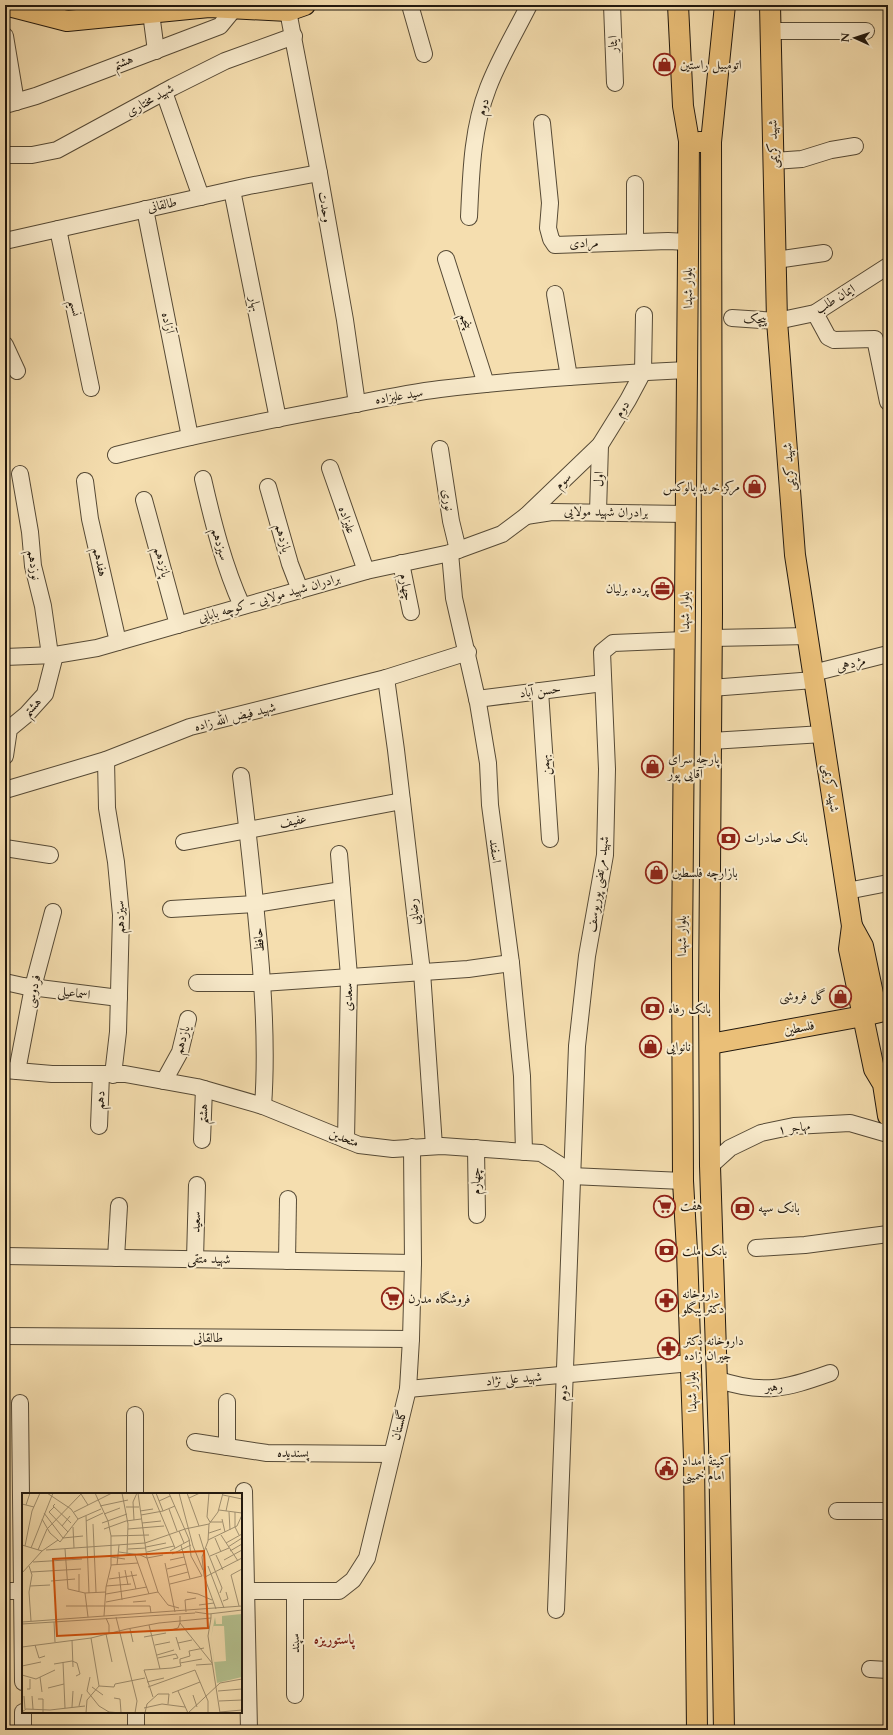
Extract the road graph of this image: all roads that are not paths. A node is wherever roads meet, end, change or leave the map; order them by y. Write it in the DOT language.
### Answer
graph roads {
  1 [pos="5,5"];
  2 [pos="410,5"];
  3 [pos="529,5"];
  4 [pos="612,5"];
  5 [pos="678,5"];
  6 [pos="725,5"];
  7 [pos="770,5"];
  8 [pos="296,8"];
  9 [pos="234,9"];
  10 [pos="150,13"];
  11 [pos="770,31"];
  12 [pos="866,31"];
  13 [pos="5,36"];
  14 [pos="294,36"];
  15 [pos="156,51"];
  16 [pos="424,54"];
  17 [pos="615,82"];
  18 [pos="164,92"];
  19 [pos="11,103"];
  20 [pos="542,123"];
  21 [pos="689,141"];
  22 [pos="712,142"];
  23 [pos="855,146"];
  24 [pos="5,155"];
  25 [pos="774,161"];
  26 [pos="319,173"];
  27 [pos="635,184"];
  28 [pos="232,190"];
  29 [pos="201,197"];
  30 [pos="688,198"];
  31 [pos="712,199"];
  32 [pos="145,209"];
  33 [pos="468,218"];
  34 [pos="58,229"];
  35 [pos="5,241"];
  36 [pos="635,241"];
  37 [pos="688,242"];
  38 [pos="824,253"];
  39 [pos="446,259"];
  40 [pos="776,260"];
  41 [pos="888,266"];
  42 [pos="555,294"];
  43 [pos="815,313"];
  44 [pos="644,315"];
  45 [pos="732,318"];
  46 [pos="777,321"];
  47 [pos="5,345"];
  48 [pos="687,370"];
  49 [pos="17,371"];
  50 [pos="643,372"];
  51 [pos="569,377"];
  52 [pos="486,384"];
  53 [pos="91,388"];
  54 [pos="888,402"];
  55 [pos="357,404"];
  56 [pos="278,419"];
  57 [pos="190,437"];
  58 [pos="600,445"];
  59 [pos="440,449"];
  60 [pos="116,455"];
  61 [pos="330,468"];
  62 [pos="20,474"];
  63 [pos="204,479"];
  64 [pos="85,481"];
  65 [pos="268,487"];
  66 [pos="144,500"];
  67 [pos="598,512"];
  68 [pos="686,514"];
  69 [pos="526,516"];
  70 [pos="454,552"];
  71 [pos="401,563"];
  72 [pos="366,571"];
  73 [pos="300,590"];
  74 [pos="242,606"];
  75 [pos="411,612"];
  76 [pos="178,624"];
  77 [pos="808,636"];
  78 [pos="712,638"];
  79 [pos="684,640"];
  80 [pos="118,642"];
  81 [pos="468,652"];
  82 [pos="888,654"];
  83 [pos="52,655"];
  84 [pos="5,657"];
  85 [pos="814,677"];
  86 [pos="386,678"];
  87 [pos="603,683"];
  88 [pos="711,688"];
  89 [pos="540,691"];
  90 [pos="478,699"];
  91 [pos="823,734"];
  92 [pos="711,741"];
  93 [pos="5,756"];
  94 [pos="106,760"];
  95 [pos="241,776"];
  96 [pos="5,790"];
  97 [pos="402,801"];
  98 [pos="248,830"];
  99 [pos="550,839"];
  100 [pos="184,842"];
  101 [pos="5,848"];
  102 [pos="339,854"];
  103 [pos="50,855"];
  104 [pos="888,883"];
  105 [pos="342,890"];
  106 [pos="847,891"];
  107 [pos="256,904"];
  108 [pos="171,909"];
  109 [pos="53,912"];
  110 [pos="511,963"];
  111 [pos="422,972"];
  112 [pos="349,976"];
  113 [pos="5,982"];
  114 [pos="198,983"];
  115 [pos="262,983"];
  116 [pos="33,987"];
  117 [pos="119,998"];
  118 [pos="876,1012"];
  119 [pos="188,1019"];
  120 [pos="710,1044"];
  121 [pos="11,1071"];
  122 [pos="107,1074"];
  123 [pos="164,1081"];
  124 [pos="204,1089"];
  125 [pos="262,1106"];
  126 [pos="888,1116"];
  127 [pos="99,1126"];
  128 [pos="888,1134"];
  129 [pos="202,1140"];
  130 [pos="346,1140"];
  131 [pos="434,1146"];
  132 [pos="412,1148"];
  133 [pos="476,1148"];
  134 [pos="524,1152"];
  135 [pos="710,1166"];
  136 [pos="571,1176"];
  137 [pos="683,1180"];
  138 [pos="197,1185"];
  139 [pos="288,1199"];
  140 [pos="119,1206"];
  141 [pos="477,1214"];
  142 [pos="888,1234"];
  143 [pos="756,1248"];
  144 [pos="5,1256"];
  145 [pos="116,1258"];
  146 [pos="194,1259"];
  147 [pos="287,1261"];
  148 [pos="413,1263"];
  149 [pos="5,1336"];
  150 [pos="411,1339"];
  151 [pos="691,1363"];
  152 [pos="830,1373"];
  153 [pos="564,1375"];
  154 [pos="716,1379"];
  155 [pos="408,1389"];
  156 [pos="227,1402"];
  157 [pos="20,1404"];
  158 [pos="135,1415"];
  159 [pos="195,1442"];
  160 [pos="227,1447"];
  161 [pos="392,1454"];
  162 [pos="719,1456"];
  163 [pos="694,1458"];
  164 [pos="244,1491"];
  165 [pos="135,1493"];
  166 [pos="721,1510"];
  167 [pos="694,1511"];
  168 [pos="837,1511"];
  169 [pos="888,1512"];
  170 [pos="22,1529"];
  171 [pos="243,1591"];
  172 [pos="295,1591"];
  173 [pos="5,1592"];
  174 [pos="22,1592"];
  175 [pos="556,1610"];
  176 [pos="870,1668"];
  177 [pos="888,1670"];
  178 [pos="295,1695"];
  179 [pos="23,1713"];
  180 [pos="136,1713"];
  181 [pos="23,1730"];
  182 [pos="136,1730"];
  183 [pos="249,1730"];
  184 [pos="698,1730"];
  185 [pos="724,1730"];
  1 -- 10 [label="main road"];
  2 -- 16 [label="street"];
  3 -- 33 [label="street, دوم"];
  4 -- 17 [label="street, ایثار"];
  5 -- 21 [label="main road, بلوار شهدا"];
  6 -- 22 [label="main road, بلوار شهدا"];
  7 -- 11 [label="main road, شهید کریمی"];
  8 -- 9 [label="main road"];
  8 -- 14 [label="street, وحدت"];
  9 -- 10 [label="main road"];
  9 -- 15 [label="street, هشتم"];
  10 -- 15 [label="street"];
  11 -- 12 [label="street"];
  11 -- 25 [label="main road, شهید کریمی"];
  13 -- 19 [label="street"];
  14 -- 18 [label="street, شهید مختاری"];
  14 -- 26 [label="street, وحدت"];
  15 -- 19 [label="street, هشتم"];
  18 -- 24 [label="street, شهید مختاری"];
  18 -- 29 [label="street"];
  20 -- 36 [label="street, مرادی"];
  21 -- 22 [label="main road"];
  21 -- 30 [label="main road, بلوار شهدا"];
  22 -- 31 [label="main road, بلوار شهدا"];
  23 -- 25 [label="street"];
  25 -- 40 [label="main road, شهید کریمی"];
  26 -- 28 [label="street, طالقانی"];
  26 -- 55 [label="street, وحدت"];
  27 -- 36 [label="street"];
  28 -- 29 [label="street, طالقانی"];
  28 -- 56 [label="street, بهار"];
  29 -- 32 [label="street, طالقانی"];
  30 -- 31 [label="main road"];
  30 -- 37 [label="main road, بلوار شهدا"];
  31 -- 78 [label="main road, بلوار شهدا"];
  32 -- 34 [label="street, طالقانی"];
  32 -- 57 [label="street, آزاده"];
  34 -- 35 [label="street, طالقانی"];
  34 -- 53 [label="street, نسیم"];
  36 -- 37 [label="street, مرادی"];
  37 -- 48 [label="main road, بلوار شهدا"];
  38 -- 40 [label="street"];
  39 -- 52 [label="street, پنجم"];
  40 -- 46 [label="main road, شهید کریمی"];
  41 -- 43 [label="street, ایمان طلب"];
  42 -- 51 [label="street"];
  43 -- 46 [label="street, ایمان طلب"];
  43 -- 54 [label="street"];
  44 -- 50 [label="street"];
  45 -- 46 [label="street, پیچک"];
  46 -- 77 [label="main road, شهید کریمی"];
  47 -- 49 [label="street"];
  48 -- 50 [label="street, سید علیزاده"];
  48 -- 68 [label="main road, بلوار شهدا"];
  50 -- 51 [label="street, سید علیزاده"];
  50 -- 58 [label="street, دوم"];
  51 -- 52 [label="street, سید علیزاده"];
  52 -- 55 [label="street, سید علیزاده"];
  55 -- 56 [label="street, سید علیزاده"];
  56 -- 57 [label="street, سید علیزاده"];
  57 -- 60 [label="street, سید علیزاده"];
  58 -- 67 [label="street, اول"];
  58 -- 69 [label="street, سوم"];
  59 -- 70 [label="street, نوری"];
  61 -- 72 [label="street, علیزاده"];
  62 -- 83 [label="street, نوزدهم"];
  63 -- 74 [label="street, سیزدهم"];
  64 -- 80 [label="street, هفدهم"];
  65 -- 73 [label="street, یازدهم"];
  66 -- 76 [label="street, پانزدهم"];
  67 -- 68 [label="street, برادران شهید مولایی"];
  67 -- 69 [label="street, برادران شهید مولایی"];
  68 -- 79 [label="main road, بلوار شهدا"];
  69 -- 70 [label="street, برادران شهید مولایی - کوچه بابایی"];
  70 -- 71 [label="street, برادران شهید مولایی - کوچه بابایی"];
  70 -- 81 [label="street, اسفند"];
  71 -- 72 [label="street, برادران شهید مولایی - کوچه بابایی"];
  71 -- 75 [label="street, چهارم"];
  72 -- 73 [label="street, برادران شهید مولایی - کوچه بابایی"];
  73 -- 74 [label="street, برادران شهید مولایی - کوچه بابایی"];
  74 -- 76 [label="street, برادران شهید مولایی - کوچه بابایی"];
  76 -- 80 [label="street, برادران شهید مولایی - کوچه بابایی"];
  77 -- 78 [label="street"];
  77 -- 85 [label="main road, شهید کریمی"];
  78 -- 88 [label="main road, بلوار شهدا"];
  79 -- 87 [label="street, شهید مرتضی پوریوسف"];
  79 -- 137 [label="main road, بلوار شهدا"];
  80 -- 83 [label="street, برادران شهید مولایی - کوچه بابایی"];
  81 -- 86 [label="street, شهید فیض الله زاده"];
  81 -- 90 [label="street, اسفند"];
  82 -- 85 [label="street, مژدهی"];
  83 -- 84 [label="street, برادران شهید مولایی - کوچه بابایی"];
  83 -- 93 [label="street, هشتم"];
  85 -- 88 [label="street, مژدهی"];
  85 -- 91 [label="main road, شهید کریمی"];
  86 -- 94 [label="street, شهید فیض الله زاده"];
  86 -- 97 [label="street, رضایی"];
  87 -- 89 [label="street, حسن آباد"];
  87 -- 136 [label="street, شهید مرتضی پوریوسف"];
  88 -- 92 [label="main road, بلوار شهدا"];
  89 -- 90 [label="street, حسن آباد"];
  89 -- 99 [label="street, بهمن"];
  90 -- 110 [label="street, اسفند"];
  91 -- 92 [label="street"];
  91 -- 106 [label="main road, شهید کریمی"];
  92 -- 120 [label="main road, بلوار شهدا"];
  94 -- 96 [label="street, شهید فیض الله زاده"];
  94 -- 117 [label="street, سیزدهم"];
  95 -- 98 [label="street, حافظ"];
  97 -- 98 [label="street, عفیف"];
  97 -- 111 [label="street, رضایی"];
  98 -- 100 [label="street, عفیف"];
  98 -- 107 [label="street, حافظ"];
  101 -- 103 [label="street"];
  102 -- 105 [label="street, سعدی"];
  104 -- 106 [label="street"];
  105 -- 107 [label="street"];
  105 -- 112 [label="street, سعدی"];
  106 -- 118 [label="main road, شهید کریمی"];
  107 -- 108 [label="street"];
  107 -- 115 [label="street, حافظ"];
  109 -- 116 [label="street, فردوسی"];
  110 -- 111 [label="street"];
  110 -- 134 [label="street, اسفند"];
  111 -- 112 [label="street"];
  111 -- 131 [label="street, رضایی"];
  112 -- 115 [label="street"];
  112 -- 130 [label="street, سعدی"];
  113 -- 116 [label="street, اسماعیلی"];
  114 -- 115 [label="street"];
  115 -- 125 [label="street, حافظ"];
  116 -- 117 [label="street, اسماعیلی"];
  116 -- 121 [label="street, فردوسی"];
  117 -- 122 [label="street, سیزدهم"];
  118 -- 120 [label="main road, فلسطین"];
  118 -- 126 [label="main road, شهید کریمی"];
  119 -- 123 [label="street, یازدهم"];
  120 -- 135 [label="main road, بلوار شهدا"];
  121 -- 122 [label="street, متحدین"];
  122 -- 123 [label="street, متحدین"];
  122 -- 127 [label="street, دهم"];
  123 -- 124 [label="street, متحدین"];
  124 -- 125 [label="street, متحدین"];
  124 -- 129 [label="street, هشتم"];
  125 -- 130 [label="street, متحدین"];
  128 -- 135 [label="street, مهاجر ۱"];
  130 -- 132 [label="street, متحدین"];
  131 -- 132 [label="street, متحدین"];
  131 -- 133 [label="street, متحدین"];
  132 -- 148 [label="street, گلستان"];
  133 -- 134 [label="street, متحدین"];
  133 -- 141 [label="street, چهارم"];
  134 -- 136 [label="street, متحدین"];
  135 -- 154 [label="main road, بلوار شهدا"];
  136 -- 137 [label="street"];
  136 -- 153 [label="street, دوم"];
  137 -- 151 [label="main road, بلوار شهدا"];
  138 -- 146 [label="street, سعید"];
  139 -- 147 [label="street"];
  140 -- 145 [label="street"];
  142 -- 143 [label="street"];
  144 -- 145 [label="street, شهید متقی"];
  145 -- 146 [label="street, شهید متقی"];
  146 -- 147 [label="street, شهید متقی"];
  147 -- 148 [label="street, شهید متقی"];
  148 -- 150 [label="street, گلستان"];
  149 -- 150 [label="street, طالقانی"];
  150 -- 155 [label="street, گلستان"];
  151 -- 153 [label="street, شهید علی نژاد"];
  151 -- 163 [label="main road, بلوار شهدا"];
  152 -- 154 [label="street, رهبر"];
  153 -- 155 [label="street, شهید علی نژاد"];
  153 -- 175 [label="street, دوم"];
  154 -- 162 [label="main road, بلوار شهدا"];
  155 -- 161 [label="street, گلستان"];
  156 -- 160 [label="street"];
  157 -- 170 [label="street"];
  158 -- 165 [label="street"];
  159 -- 160 [label="street, پسندیده"];
  160 -- 161 [label="street, پسندیده"];
  161 -- 172 [label="street, گلستان"];
  162 -- 163 [label="main road"];
  162 -- 166 [label="main road, بلوار شهدا"];
  163 -- 167 [label="main road, بلوار شهدا"];
  164 -- 171 [label="street"];
  166 -- 167 [label="main road"];
  166 -- 185 [label="main road, بلوار شهدا"];
  167 -- 184 [label="main road, بلوار شهدا"];
  168 -- 169 [label="street"];
  171 -- 172 [label="street, گلستان"];
  171 -- 183 [label="street"];
  172 -- 178 [label="street, سپند"];
  173 -- 174 [label="street"];
  176 -- 177 [label="street"];
  179 -- 181 [label="street"];
  180 -- 182 [label="street"];
}
